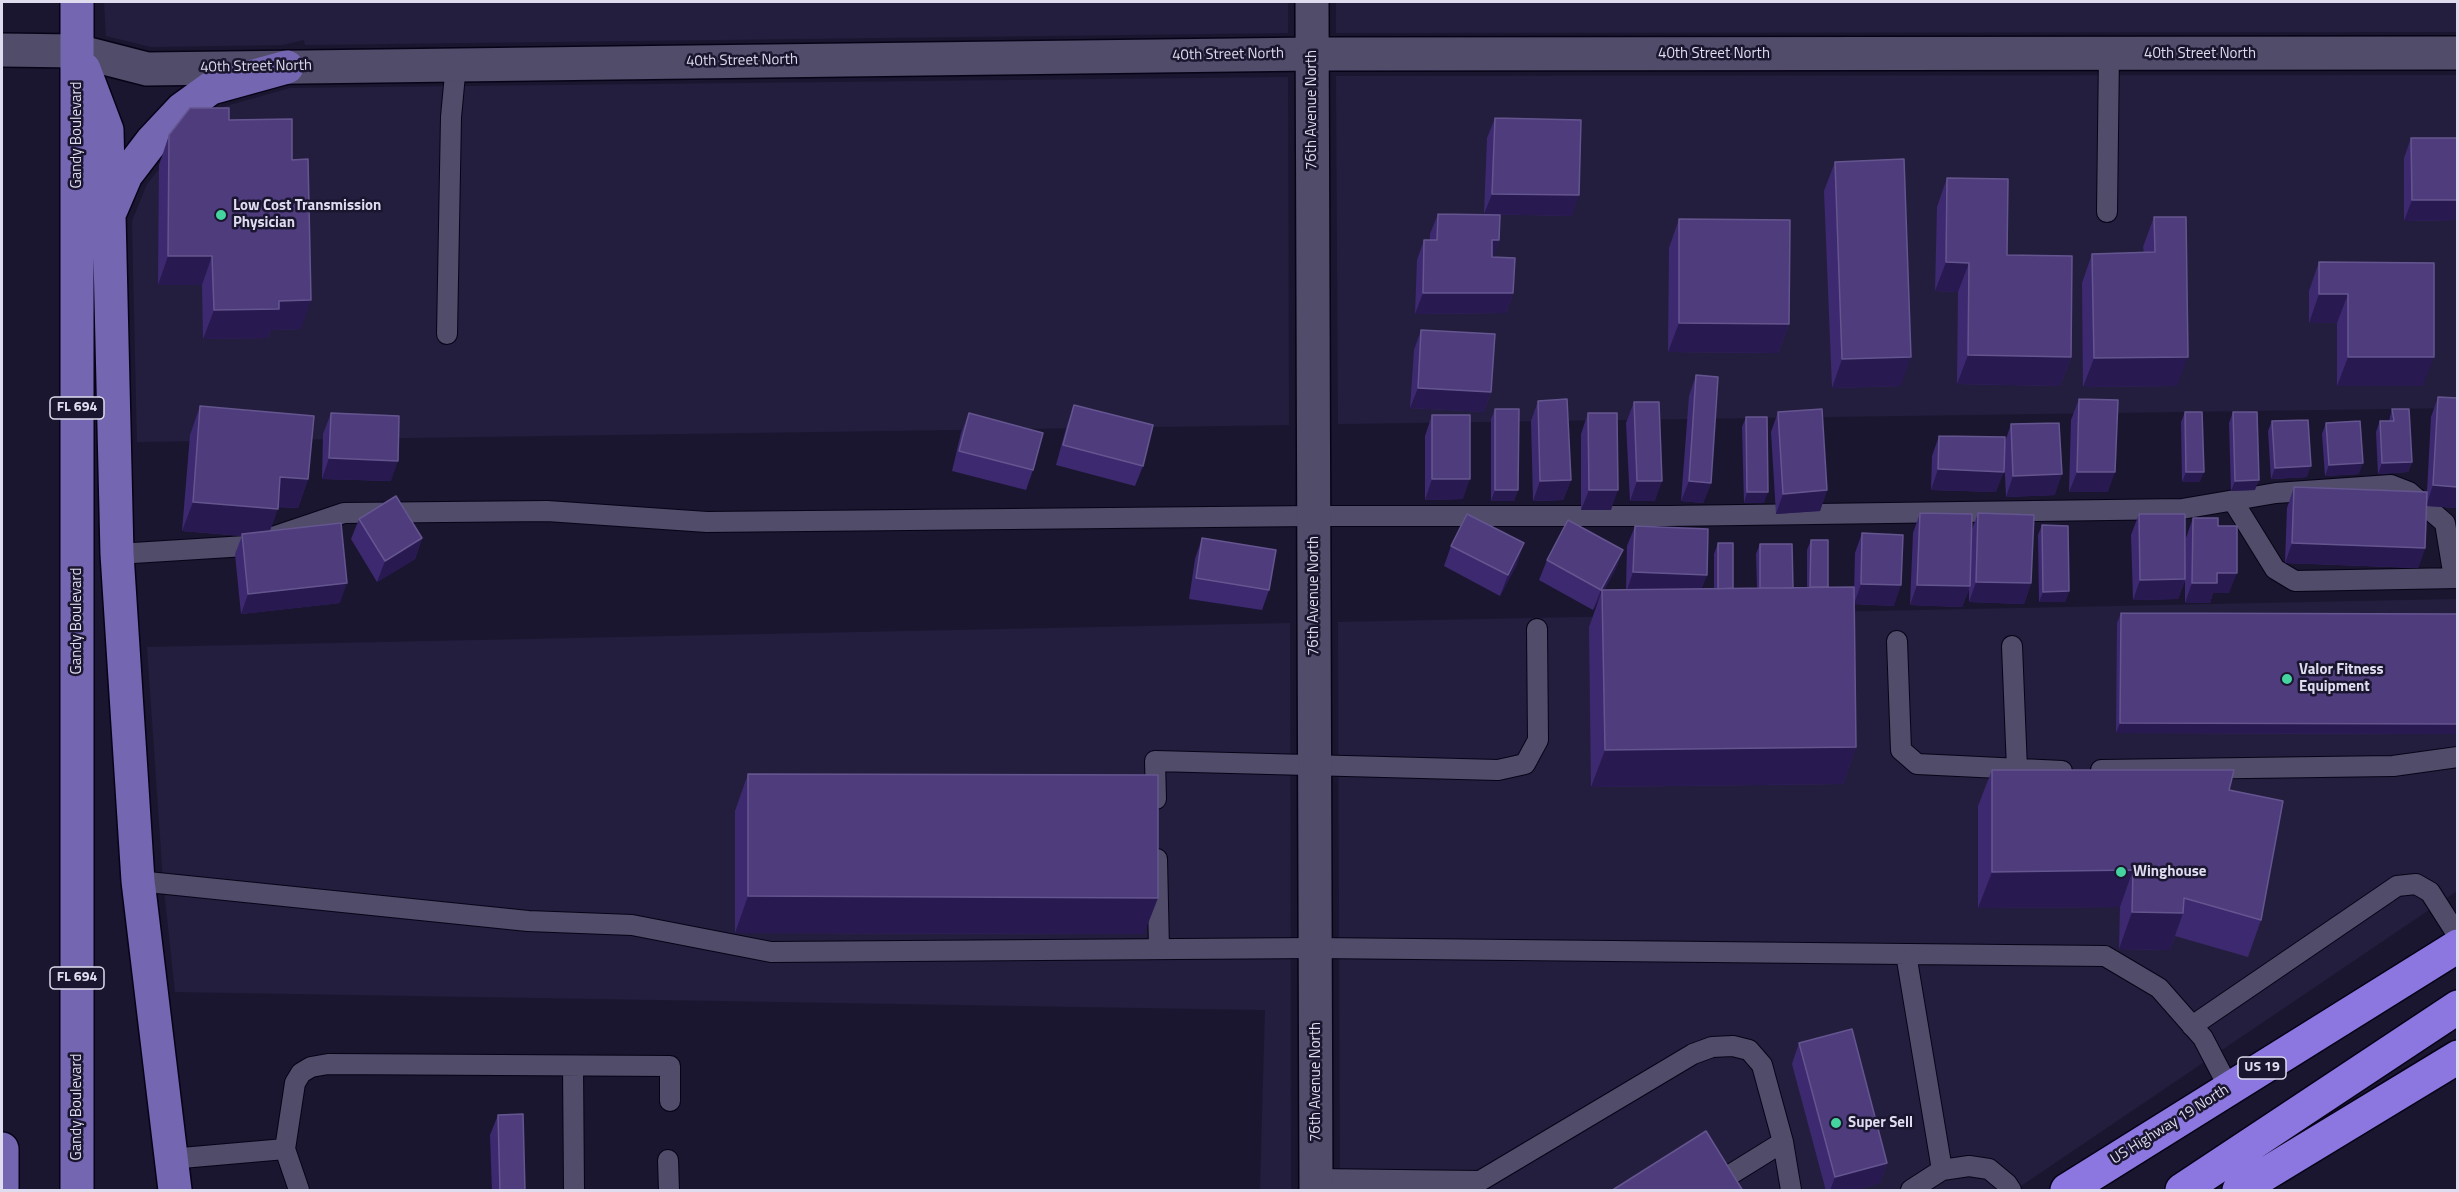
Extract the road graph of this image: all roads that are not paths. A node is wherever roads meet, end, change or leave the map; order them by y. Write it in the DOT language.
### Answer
graph roads {
  1 [pos="77,2"];
  2 [pos="1312,2"];
  3 [pos="2,50"];
  4 [pos="77,51"];
  5 [pos="2457,53"];
  6 [pos="1312,54"];
  7 [pos="2109,54"];
  8 [pos="456,64"];
  9 [pos="287,67"];
  10 [pos="2107,212"];
  11 [pos="108,217"];
  12 [pos="447,334"];
  13 [pos="2233,501"];
  14 [pos="1313,516"];
  15 [pos="117,554"];
  16 [pos="2456,578"];
  17 [pos="1537,629"];
  18 [pos="1897,641"];
  19 [pos="2012,646"];
  20 [pos="2457,757"];
  21 [pos="1315,765"];
  22 [pos="2017,769"];
  23 [pos="1156,820"];
  24 [pos="1157,843"];
  25 [pos="138,881"];
  26 [pos="2457,936"];
  27 [pos="2457,946"];
  28 [pos="1316,948"];
  29 [pos="1159,949"];
  30 [pos="1906,954"];
  31 [pos="2457,1007"];
  32 [pos="2192,1026"];
  33 [pos="2457,1057"];
  34 [pos="573,1066"];
  35 [pos="2229,1088"];
  36 [pos="670,1101"];
  37 [pos="1783,1143"];
  38 [pos="2,1149"];
  39 [pos="285,1149"];
  40 [pos="668,1160"];
  41 [pos="1942,1170"];
  42 [pos="173,1175"];
  43 [pos="1316,1185"];
  44 [pos="1432,1186"];
  45 [pos="1712,1186"];
  46 [pos="2,1191"];
  47 [pos="77,1191"];
  48 [pos="299,1191"];
  49 [pos="574,1191"];
  50 [pos="669,1191"];
  51 [pos="1791,1191"];
  52 [pos="1911,1191"];
  53 [pos="2011,1191"];
  54 [pos="2067,1191"];
  55 [pos="2182,1191"];
  56 [pos="2239,1191"];
  1 -- 4 [label="main road, FL 694"];
  2 -- 6 [label="street, 76th Avenue North"];
  3 -- 4 [label="street, 40th Street North"];
  4 -- 9 [label="street, 40th Street North"];
  4 -- 11 [label="main road"];
  4 -- 47 [label="main road, Gandy Boulevard / FL 694"];
  5 -- 7 [label="street, 40th Street North"];
  6 -- 7 [label="street, 40th Street North"];
  6 -- 8 [label="street, 40th Street North"];
  6 -- 14 [label="street, 76th Avenue North"];
  7 -- 10 [label="lane"];
  8 -- 9 [label="street, 40th Street North"];
  8 -- 12 [label="lane"];
  9 -- 11 [label="main road"];
  11 -- 15 [label="main road"];
  13 -- 14 [label="lane"];
  13 -- 16 [label="lane"];
  13 -- 16 [label="lane"];
  14 -- 15 [label="lane"];
  14 -- 21 [label="street, 76th Avenue North"];
  15 -- 25 [label="main road"];
  17 -- 21 [label="lane"];
  18 -- 22 [label="lane"];
  19 -- 22 [label="lane"];
  20 -- 22 [label="lane"];
  21 -- 23 [label="lane"];
  21 -- 28 [label="street, 76th Avenue North"];
  24 -- 29 [label="lane"];
  25 -- 29 [label="lane"];
  25 -- 42 [label="main road"];
  26 -- 32 [label="lane"];
  27 -- 35 [label="highway, US Highway 19 North / US 19"];
  28 -- 29 [label="lane"];
  28 -- 30 [label="lane"];
  28 -- 43 [label="street, 76th Avenue North"];
  30 -- 32 [label="lane"];
  30 -- 41 [label="lane"];
  31 -- 55 [label="highway"];
  32 -- 35 [label="lane"];
  33 -- 56 [label="highway"];
  34 -- 36 [label="lane"];
  34 -- 39 [label="lane"];
  34 -- 49 [label="lane"];
  35 -- 54 [label="highway, US Highway 19 North / US 19"];
  37 -- 44 [label="lane"];
  37 -- 45 [label="lane"];
  37 -- 51 [label="lane"];
  38 -- 46 [label="main road"];
  39 -- 42 [label="lane"];
  39 -- 48 [label="lane"];
  40 -- 50 [label="lane"];
  41 -- 52 [label="lane"];
  41 -- 53 [label="lane"];
  43 -- 44 [label="lane"];
}
